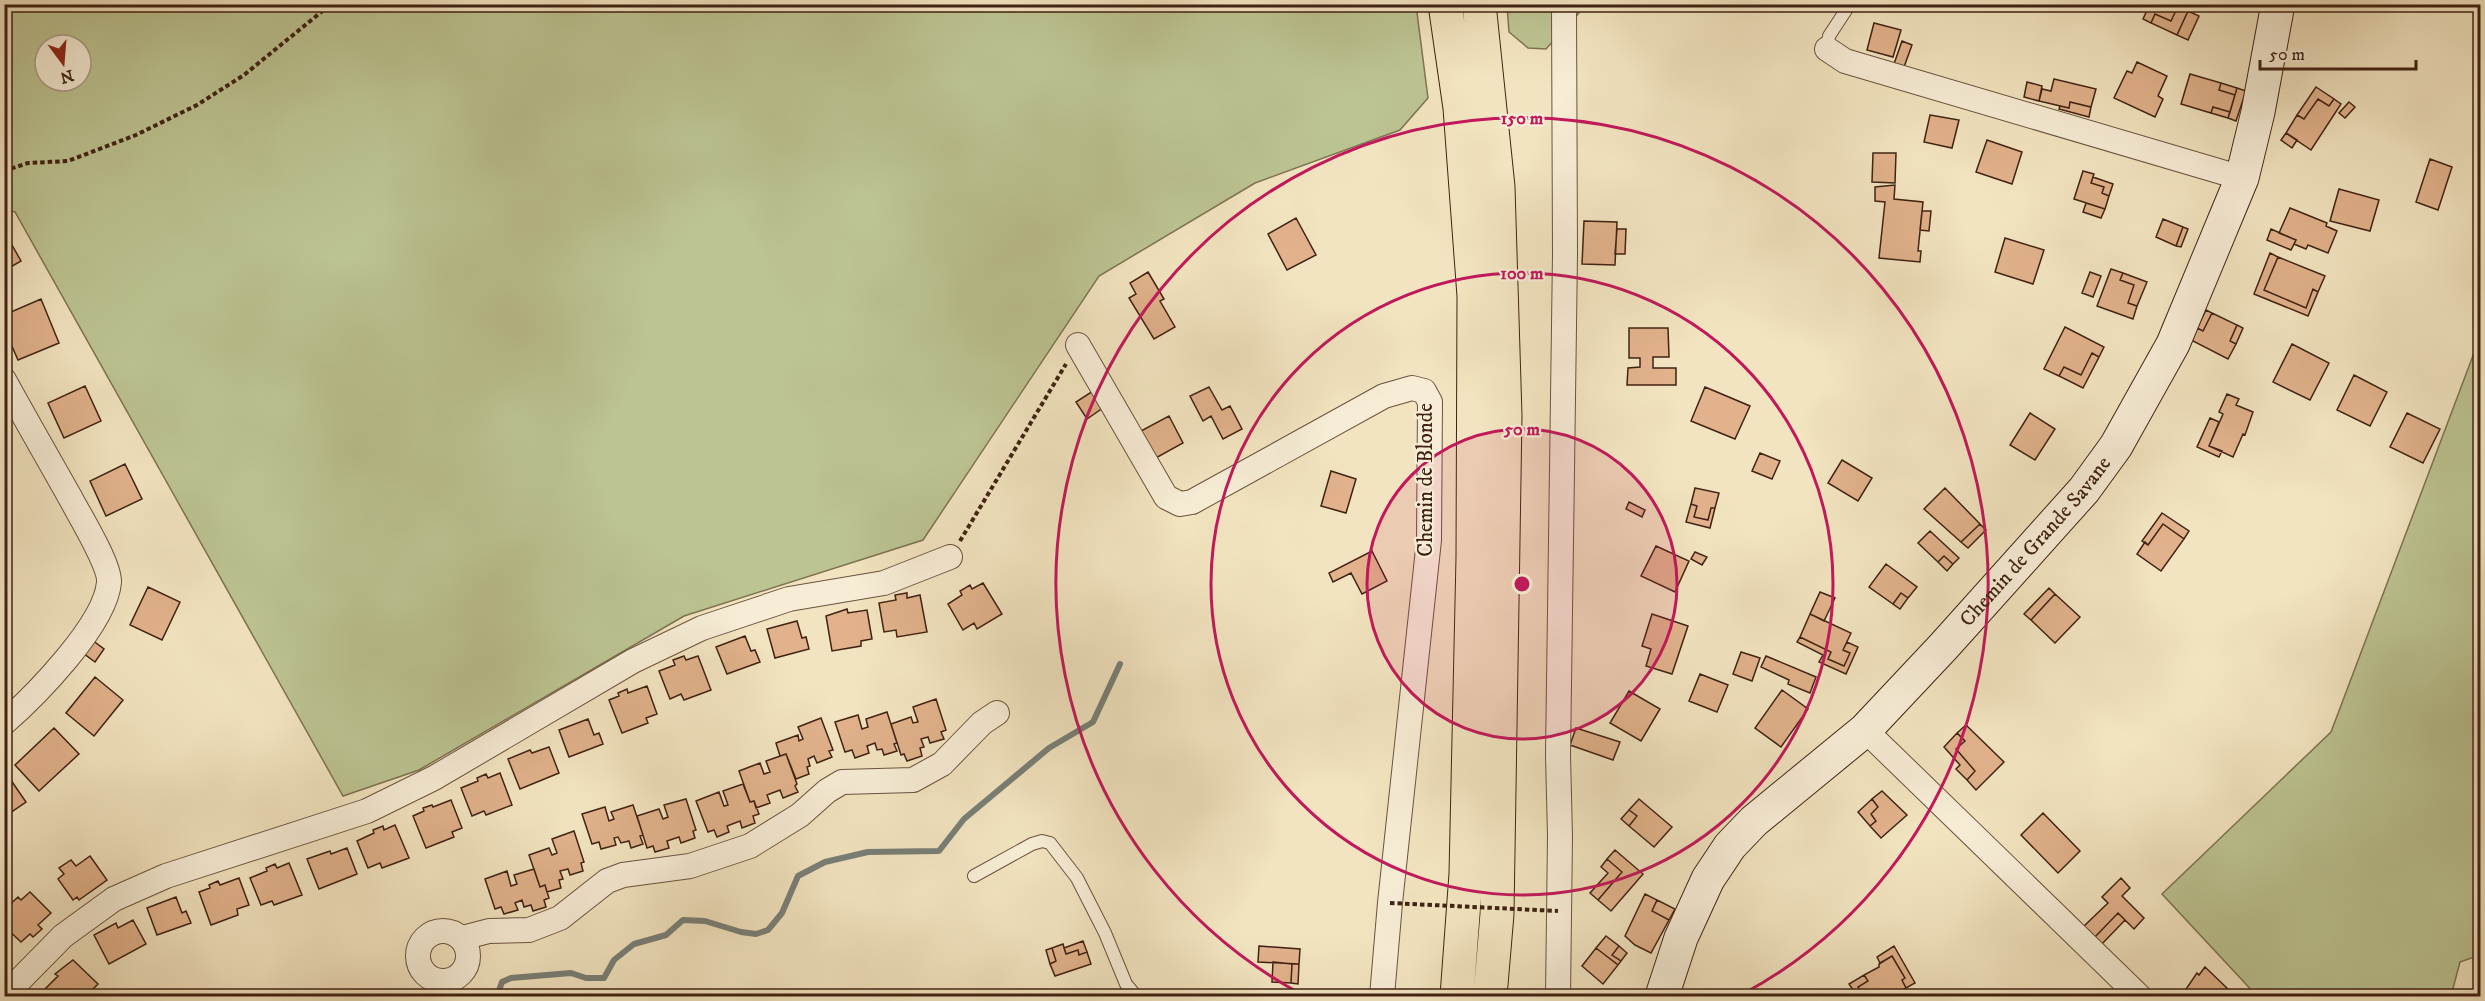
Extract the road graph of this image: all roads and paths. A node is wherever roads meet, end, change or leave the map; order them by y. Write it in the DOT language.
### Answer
graph roads {
  1 [pos="331,4"];
  2 [pos="1445,4"];
  3 [pos="1479,4"];
  4 [pos="1564,4"];
  5 [pos="1850,4"];
  6 [pos="2278,4"];
  7 [pos="1827,49"];
  8 [pos="4,171"];
  9 [pos="2242,178"];
  10 [pos="1078,345"];
  11 [pos="4,380"];
  12 [pos="950,557"];
  13 [pos="997,713"];
  14 [pos="4,723"];
  15 [pos="1865,730"];
  16 [pos="974,876"];
  17 [pos="1390,903"];
  18 [pos="1558,911"];
  19 [pos="462,938"];
  20 [pos="447,989"];
  21 [pos="4,996"];
  22 [pos="1136,996"];
  23 [pos="1382,996"];
  24 [pos="1457,996"];
  25 [pos="1490,996"];
  26 [pos="1558,996"];
  27 [pos="1662,996"];
  28 [pos="2139,996"];
  1 -- 8 [label="path"];
  2 -- 24 [label="highway"];
  3 -- 25 [label="highway"];
  4 -- 18 [label="street"];
  5 -- 7 [label="lane"];
  6 -- 9 [label="street, Chemin de Grande Savane"];
  7 -- 9 [label="street"];
  9 -- 15 [label="street, Chemin de Grande Savane"];
  10 -- 12 [label="path"];
  10 -- 17 [label="street, Chemin de Blonde"];
  11 -- 14 [label="street"];
  12 -- 21 [label="street"];
  13 -- 19 [label="street"];
  15 -- 27 [label="street, Chemin de Grande Savane"];
  15 -- 28 [label="street"];
  16 -- 22 [label="lane"];
  17 -- 18 [label="path, bridge"];
  17 -- 23 [label="street, Chemin de Blonde"];
  18 -- 26 [label="street"];
  19 -- 20 [label="street"];
  19 -- 20 [label="street"];
}
